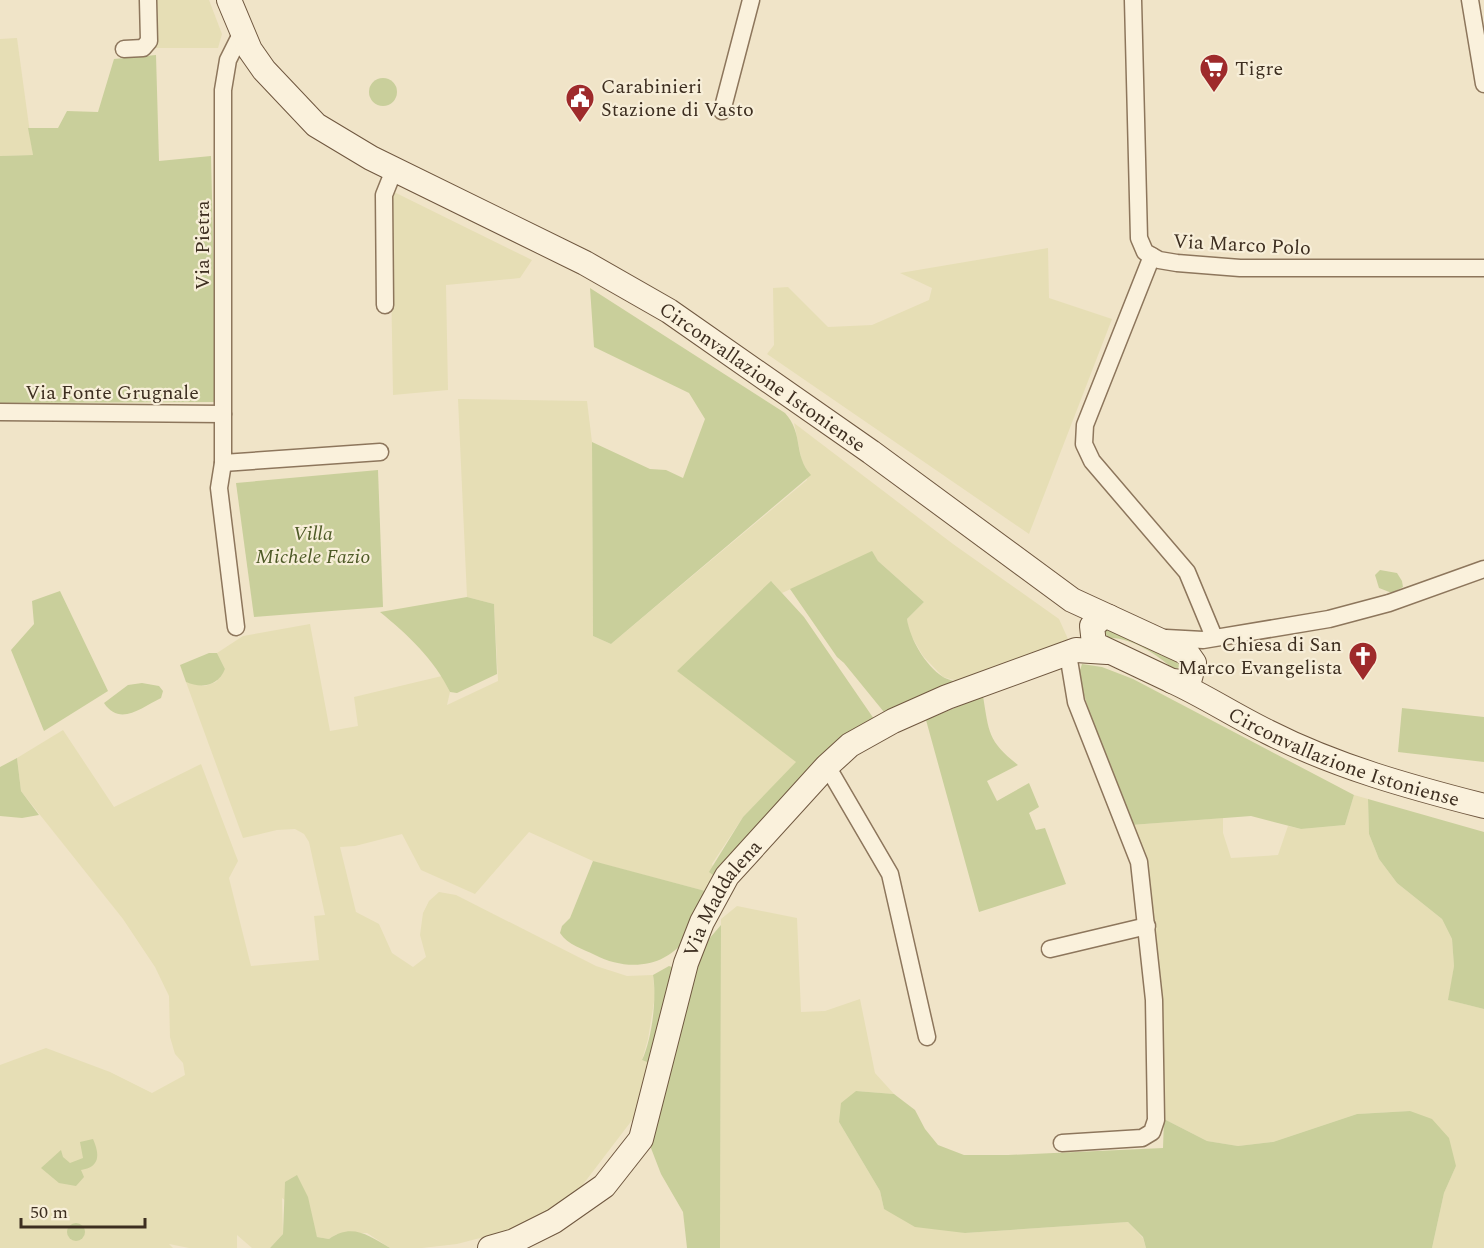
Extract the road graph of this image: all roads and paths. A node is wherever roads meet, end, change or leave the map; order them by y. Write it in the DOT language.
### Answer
graph roads {
  1 [pos="148,0"];
  2 [pos="229,0"];
  3 [pos="234,0"];
  4 [pos="751,0"];
  5 [pos="1133,0"];
  6 [pos="1470,0"];
  7 [pos="240,28"];
  8 [pos="124,48"];
  9 [pos="1484,84"];
  10 [pos="722,111"];
  11 [pos="394,170"];
  12 [pos="1152,256"];
  13 [pos="1484,268"];
  14 [pos="385,305"];
  15 [pos="0,412"];
  16 [pos="223,414"];
  17 [pos="380,452"];
  18 [pos="223,463"];
  19 [pos="1484,569"];
  20 [pos="236,627"];
  21 [pos="1087,636"];
  22 [pos="1201,652"];
  23 [pos="1172,681"];
  24 [pos="1209,698"];
  25 [pos="827,766"];
  26 [pos="1484,806"];
  27 [pos="1148,926"];
  28 [pos="1050,949"];
  29 [pos="927,1037"];
  30 [pos="1062,1143"];
  31 [pos="490,1248"];
  1 -- 8 [label="street"];
  2 -- 7 [label="main road, Circonvallazione Istoniense"];
  3 -- 7 [label="main road, Circonvallazione Istoniense"];
  4 -- 10 [label="street"];
  5 -- 12 [label="street, Via Marco Polo"];
  6 -- 9 [label="street"];
  7 -- 11 [label="main road, Circonvallazione Istoniense"];
  7 -- 16 [label="street, Via Pietra"];
  11 -- 14 [label="street"];
  11 -- 21 [label="main road, Circonvallazione Istoniense"];
  12 -- 13 [label="street, Via Marco Polo"];
  12 -- 22 [label="street"];
  15 -- 16 [label="street, Via Fonte Grugnale"];
  16 -- 18 [label="street, Via Pietra"];
  17 -- 18 [label="street"];
  18 -- 20 [label="street, Via Pietra"];
  19 -- 22 [label="street"];
  21 -- 22 [label="main road"];
  21 -- 23 [label="main road, Circonvallazione Istoniense"];
  21 -- 25 [label="main road, Via Maddalena"];
  21 -- 27 [label="street"];
  22 -- 23 [label="main road"];
  22 -- 24 [label="main road"];
  23 -- 24 [label="main road, Circonvallazione Istoniense"];
  24 -- 26 [label="main road, Circonvallazione Istoniense"];
  25 -- 29 [label="street"];
  25 -- 31 [label="main road, Via Maddalena"];
  27 -- 28 [label="street"];
  27 -- 30 [label="street"];
}
